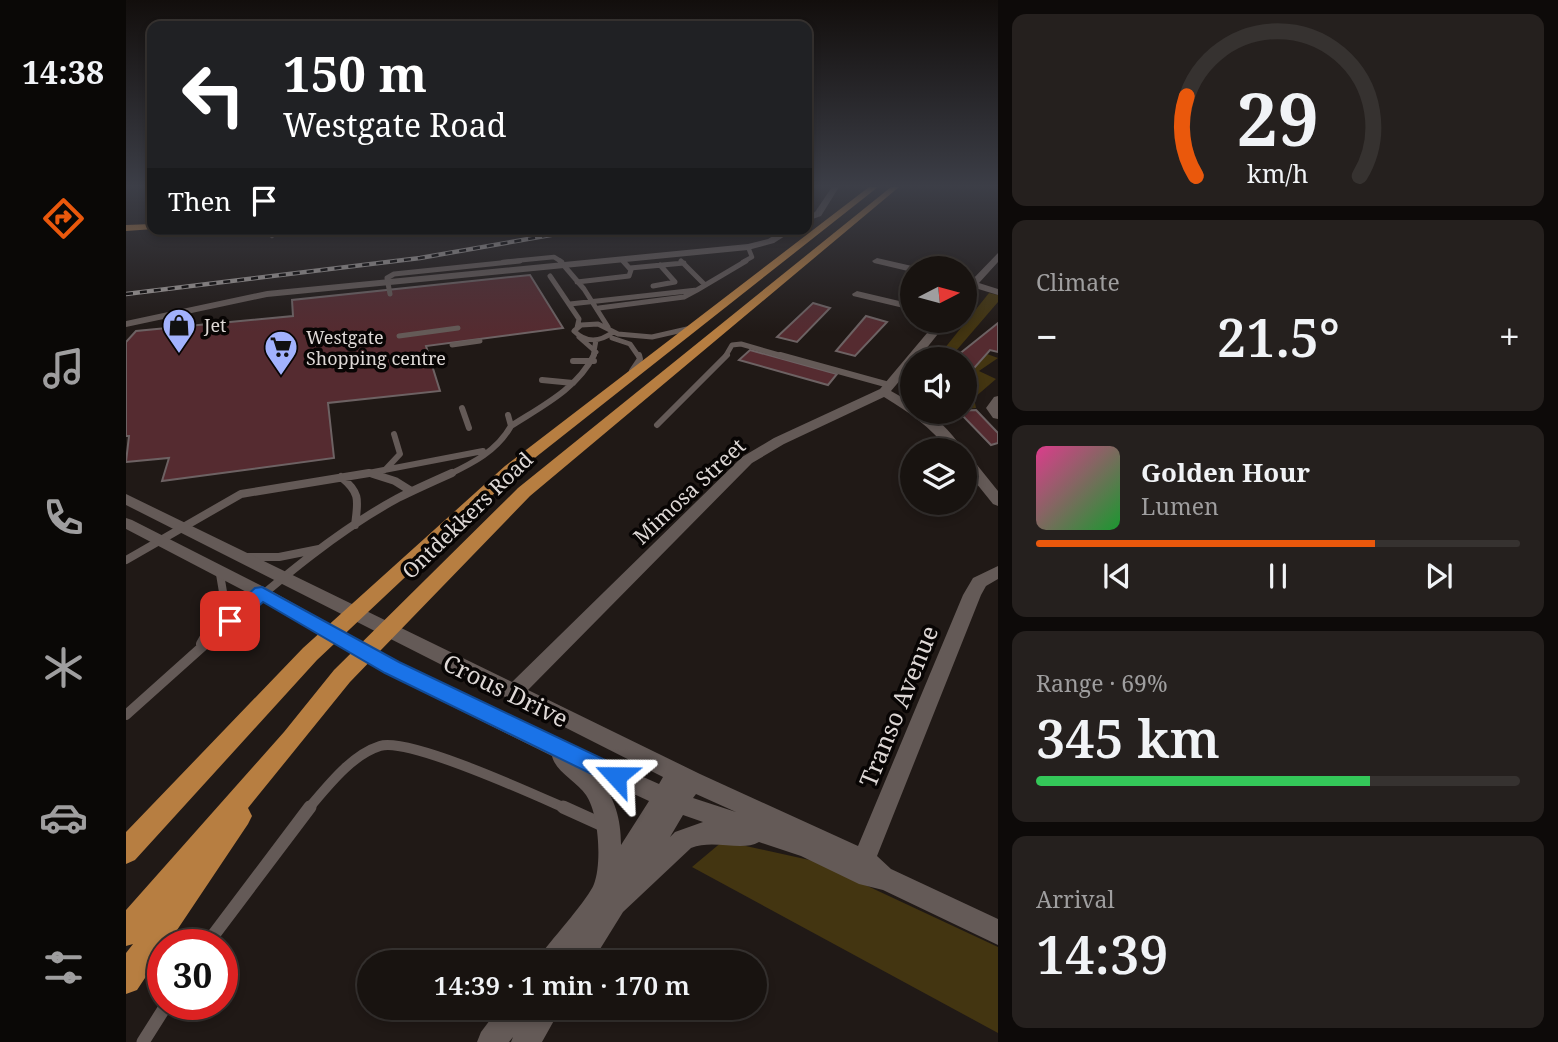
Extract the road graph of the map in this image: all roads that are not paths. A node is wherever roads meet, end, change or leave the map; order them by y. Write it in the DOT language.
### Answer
graph roads {
  1 [pos="780,236"];
  2 [pos="812,236"];
  3 [pos="836,236"];
  4 [pos="748,247"];
  5 [pos="674,254"];
  6 [pos="998,256"];
  7 [pos="622,260"];
  8 [pos="877,261"];
  9 [pos="684,263"];
  10 [pos="566,265"];
  11 [pos="660,265"];
  12 [pos="900,267"];
  13 [pos="630,268"];
  14 [pos="550,276"];
  15 [pos="977,276"];
  16 [pos="577,282"];
  17 [pos="705,285"];
  18 [pos="653,286"];
  19 [pos="977,286"];
  20 [pos="998,292"];
  21 [pos="390,294"];
  22 [pos="857,294"];
  23 [pos="570,304"];
  24 [pos="900,304"];
  25 [pos="594,305"];
  26 [pos="126,312"];
  27 [pos="168,316"];
  28 [pos="126,324"];
  29 [pos="699,325"];
  30 [pos="579,327"];
  31 [pos="458,328"];
  32 [pos="126,330"];
  33 [pos="610,332"];
  34 [pos="933,333"];
  35 [pos="399,336"];
  36 [pos="579,337"];
  37 [pos="596,340"];
  38 [pos="480,341"];
  39 [pos="452,345"];
  40 [pos="596,352"];
  41 [pos="573,361"];
  42 [pos="594,361"];
  43 [pos="541,380"];
  44 [pos="573,383"];
  45 [pos="619,387"];
  46 [pos="887,388"];
  47 [pos="900,398"];
  48 [pos="998,400"];
  49 [pos="462,408"];
  50 [pos="508,415"];
  51 [pos="998,415"];
  52 [pos="933,424"];
  53 [pos="657,425"];
  54 [pos="511,426"];
  55 [pos="469,428"];
  56 [pos="394,434"];
  57 [pos="947,438"];
  58 [pos="493,447"];
  59 [pos="385,470"];
  60 [pos="366,473"];
  61 [pos="977,474"];
  62 [pos="341,477"];
  63 [pos="411,491"];
  64 [pos="126,499"];
  65 [pos="998,500"];
  66 [pos="126,523"];
  67 [pos="355,525"];
  68 [pos="324,547"];
  69 [pos="243,556"];
  70 [pos="126,560"];
  71 [pos="998,572"];
  72 [pos="220,574"];
  73 [pos="282,578"];
  74 [pos="262,593"];
  75 [pos="198,650"];
  76 [pos="513,693"];
  77 [pos="126,715"];
  78 [pos="292,739"];
  79 [pos="543,742"];
  80 [pos="685,778"];
  81 [pos="672,801"];
  82 [pos="611,828"];
  83 [pos="807,847"];
  84 [pos="126,850"];
  85 [pos="861,866"];
  86 [pos="611,896"];
  87 [pos="217,929"];
  88 [pos="126,932"];
  89 [pos="998,932"];
  90 [pos="562,950"];
  91 [pos="583,950"];
  92 [pos="126,979"];
  93 [pos="157,1020"];
  94 [pos="508,1020"];
  95 [pos="539,1020"];
  96 [pos="143,1042"];
  97 [pos="491,1042"];
  98 [pos="525,1042"];
  1 -- 4 [label="street"];
  2 -- 29 [label="main road, Ontdekkers Road"];
  3 -- 78 [label="main road, Ontdekkers Road"];
  4 -- 5 [label="street"];
  4 -- 17 [label="lane"];
  5 -- 7 [label="street"];
  5 -- 9 [label="lane"];
  6 -- 15 [label="street"];
  7 -- 10 [label="street"];
  7 -- 13 [label="lane"];
  8 -- 12 [label="street"];
  9 -- 11 [label="lane"];
  9 -- 17 [label="lane"];
  10 -- 16 [label="lane"];
  10 -- 21 [label="lane"];
  10 -- 27 [label="street"];
  11 -- 13 [label="lane"];
  11 -- 18 [label="lane"];
  13 -- 16 [label="lane"];
  14 -- 23 [label="lane"];
  16 -- 25 [label="lane"];
  17 -- 25 [label="lane"];
  19 -- 20 [label="street"];
  22 -- 24 [label="street"];
  23 -- 25 [label="lane"];
  23 -- 30 [label="lane"];
  25 -- 30 [label="lane"];
  25 -- 33 [label="lane"];
  26 -- 27 [label="street"];
  27 -- 28 [label="street"];
  27 -- 32 [label="street"];
  29 -- 33 [label="lane"];
  29 -- 45 [label="main road, Ontdekkers Road"];
  30 -- 33 [label="lane"];
  30 -- 36 [label="lane"];
  31 -- 35 [label="lane"];
  33 -- 37 [label="lane"];
  33 -- 45 [label="lane"];
  34 -- 46 [label="street, Mimosa Street"];
  36 -- 37 [label="lane"];
  36 -- 40 [label="lane"];
  37 -- 40 [label="lane"];
  38 -- 39 [label="lane"];
  40 -- 42 [label="lane"];
  41 -- 42 [label="lane"];
  42 -- 44 [label="lane"];
  43 -- 44 [label="lane"];
  44 -- 54 [label="lane"];
  45 -- 84 [label="main road, Ontdekkers Road"];
  46 -- 47 [label="street"];
  46 -- 53 [label="lane"];
  46 -- 76 [label="street, Mimosa Street"];
  48 -- 51 [label="street"];
  49 -- 55 [label="lane"];
  50 -- 54 [label="lane"];
  52 -- 57 [label="street"];
  54 -- 58 [label="lane"];
  56 -- 59 [label="lane"];
  58 -- 59 [label="lane"];
  58 -- 63 [label="lane"];
  59 -- 60 [label="lane"];
  60 -- 62 [label="lane"];
  60 -- 63 [label="lane"];
  61 -- 65 [label="street"];
  62 -- 67 [label="lane"];
  62 -- 70 [label="lane"];
  63 -- 67 [label="lane"];
  64 -- 69 [label="street, Crous Drive"];
  66 -- 72 [label="street, Crous Drive"];
  67 -- 68 [label="lane"];
  68 -- 69 [label="lane"];
  68 -- 73 [label="lane"];
  69 -- 73 [label="street, Crous Drive"];
  71 -- 85 [label="street, Transo Avenue"];
  72 -- 74 [label="street, Crous Drive"];
  72 -- 75 [label="lane"];
  73 -- 74 [label="lane"];
  73 -- 76 [label="street, Crous Drive"];
  74 -- 75 [label="lane"];
  74 -- 79 [label="street, Crous Drive"];
  75 -- 77 [label="lane"];
  76 -- 80 [label="street, Crous Drive"];
  78 -- 88 [label="main road, Ontdekkers Road"];
  78 -- 92 [label="main road"];
  79 -- 81 [label="street, Crous Drive"];
  79 -- 82 [label="street"];
  80 -- 81 [label="street"];
  80 -- 85 [label="street, Crous Drive"];
  81 -- 83 [label="street, Crous Drive"];
  81 -- 86 [label="street"];
  82 -- 86 [label="street"];
  82 -- 87 [label="lane"];
  83 -- 85 [label="street, Crous Drive"];
  83 -- 86 [label="street"];
  85 -- 89 [label="street, Crous Drive"];
  86 -- 90 [label="street"];
  86 -- 91 [label="street"];
  93 -- 96 [label="lane"];
  94 -- 97 [label="street"];
  95 -- 98 [label="street"];
}
